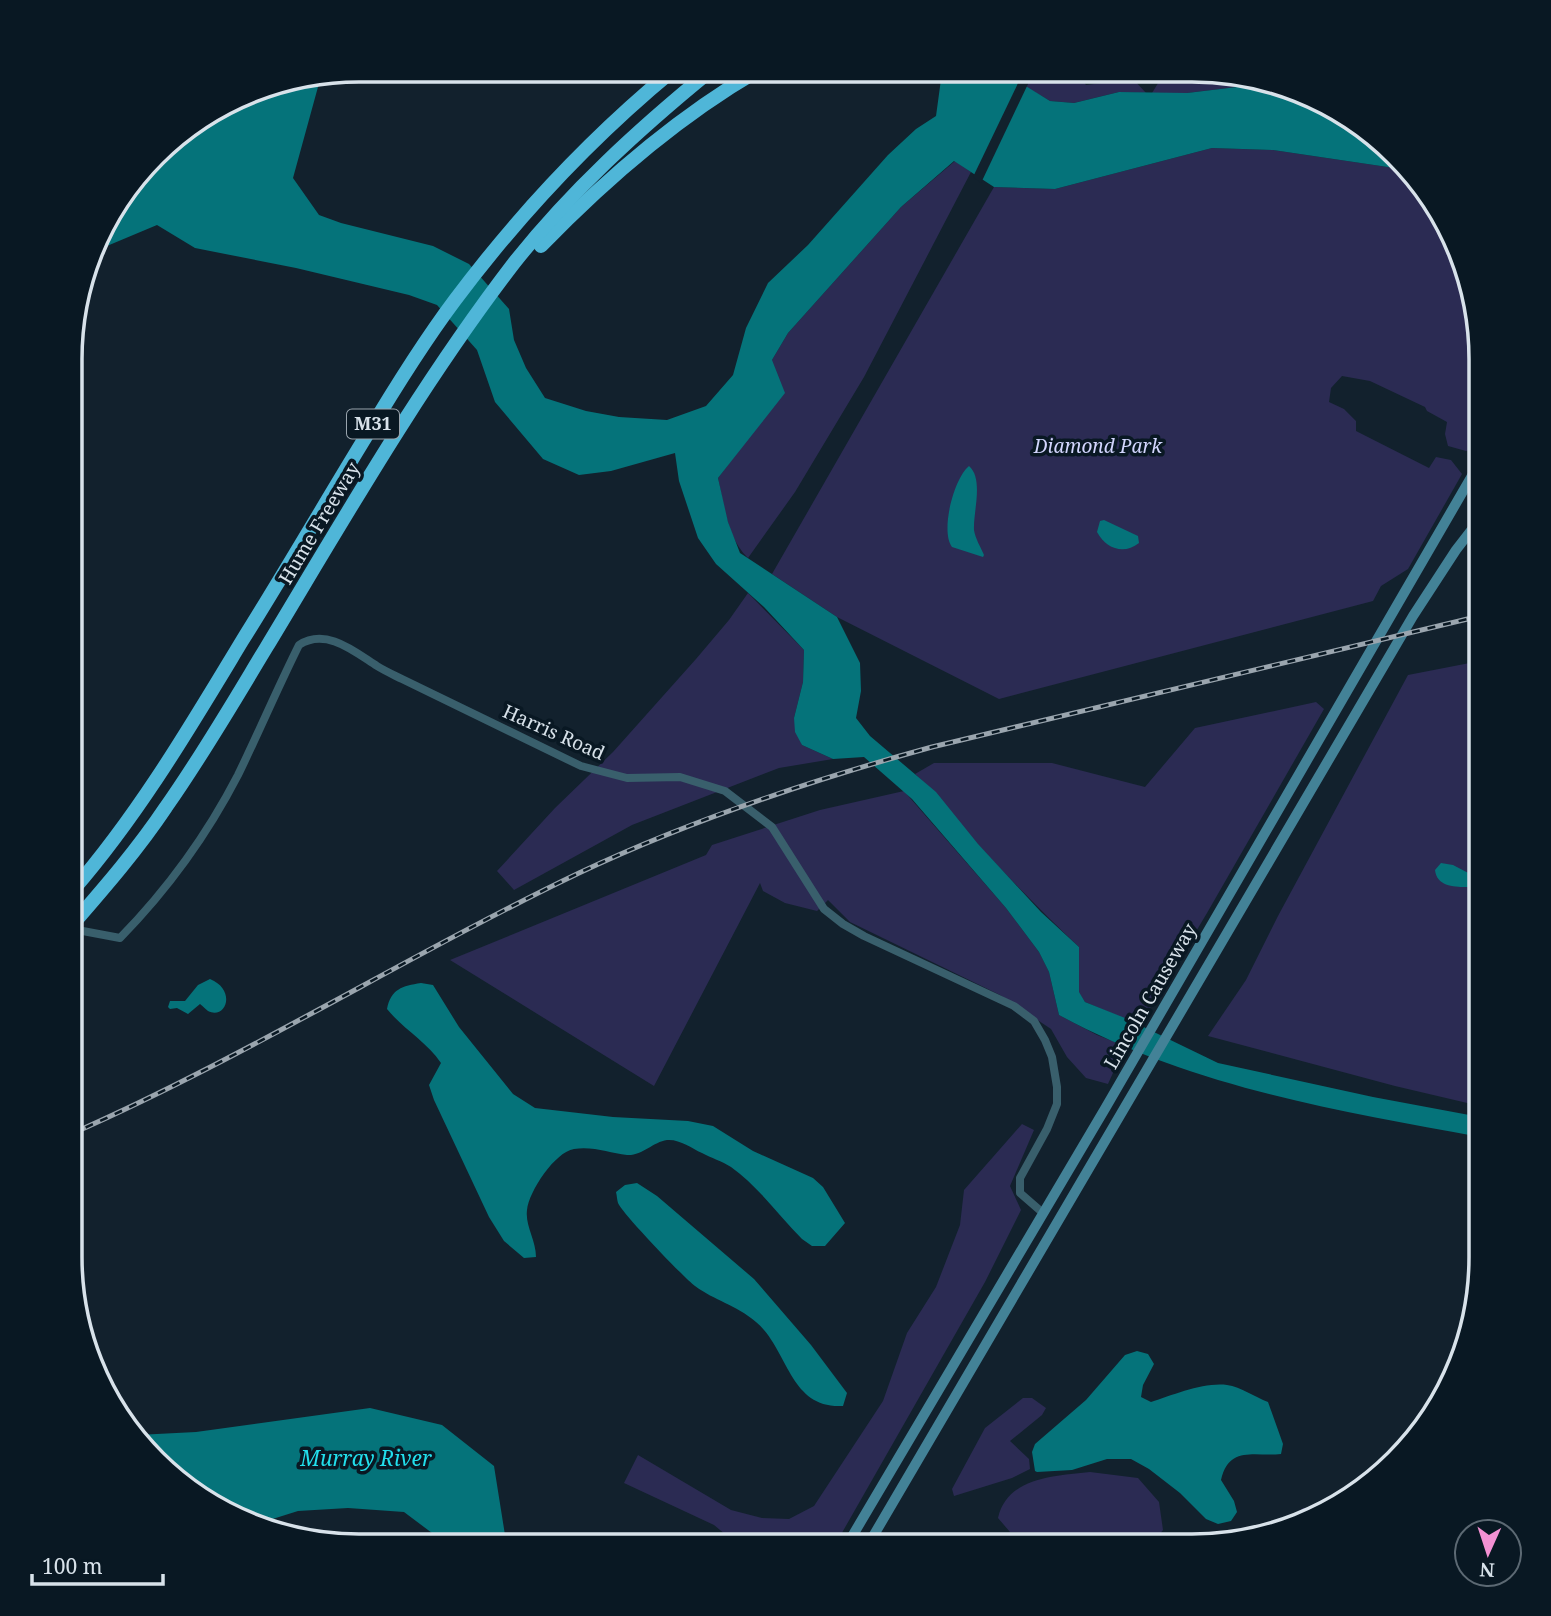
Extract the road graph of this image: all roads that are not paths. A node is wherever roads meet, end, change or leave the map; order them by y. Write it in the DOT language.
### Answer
graph roads {
  1 [pos="649,82"];
  2 [pos="659,82"];
  3 [pos="697,82"];
  4 [pos="740,82"];
  5 [pos="610,125"];
  6 [pos="556,222"];
  7 [pos="1469,483"];
  8 [pos="1469,533"];
  9 [pos="82,879"];
  10 [pos="82,915"];
  11 [pos="82,929"];
  12 [pos="1044,1213"];
  13 [pos="1058,1221"];
  14 [pos="854,1534"];
  15 [pos="874,1534"];
  1 -- 5 [label="highway"];
  2 -- 5 [label="highway, Hume Freeway / M31"];
  3 -- 6 [label="highway"];
  4 -- 6 [label="highway"];
  5 -- 9 [label="highway, Hume Freeway / M31"];
  6 -- 10 [label="highway, Hume Freeway / M31"];
  7 -- 12 [label="main road, Lincoln Causeway"];
  8 -- 13 [label="main road, Lincoln Causeway"];
  11 -- 12 [label="street, Harris Road"];
  12 -- 13 [label="main road"];
  12 -- 14 [label="main road, Lincoln Causeway"];
  13 -- 15 [label="main road, Lincoln Causeway"];
}
